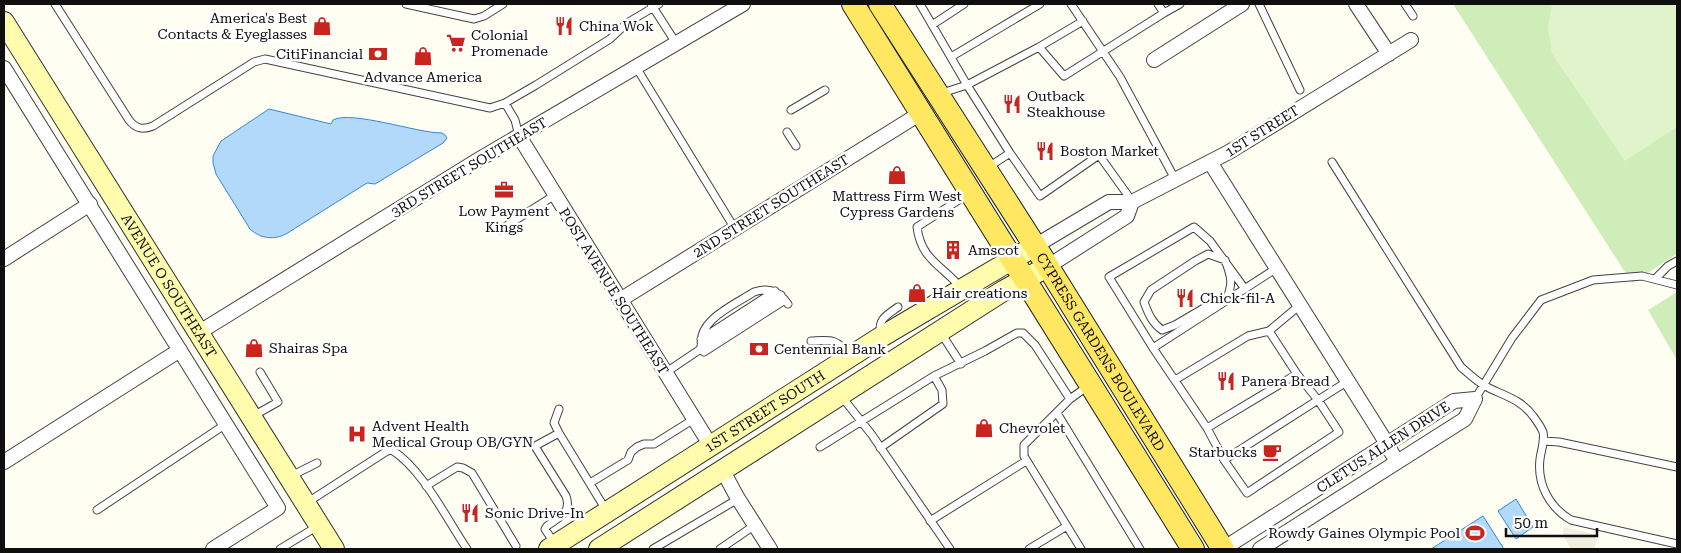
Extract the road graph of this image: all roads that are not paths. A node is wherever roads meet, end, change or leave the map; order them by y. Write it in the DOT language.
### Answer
graph roads {
  1 [pos="55,4"];
  2 [pos="406,4"];
  3 [pos="503,4"];
  4 [pos="742,4"];
  5 [pos="853,4"];
  6 [pos="869,4"];
  7 [pos="880,4"];
  8 [pos="920,4"];
  9 [pos="964,4"];
  10 [pos="1040,4"];
  11 [pos="1071,4"];
  12 [pos="1158,4"];
  13 [pos="1180,4"];
  14 [pos="1242,4"];
  15 [pos="1259,4"];
  16 [pos="1356,4"];
  17 [pos="1405,4"];
  18 [pos="655,5"];
  19 [pos="1164,14"];
  20 [pos="1413,16"];
  21 [pos="1083,21"];
  22 [pos="4,22"];
  23 [pos="932,25"];
  24 [pos="895,28"];
  25 [pos="873,36"];
  26 [pos="1411,40"];
  27 [pos="676,44"];
  28 [pos="1039,48"];
  29 [pos="1103,51"];
  30 [pos="1392,52"];
  31 [pos="951,57"];
  32 [pos="1154,60"];
  33 [pos="636,67"];
  34 [pos="4,68"];
  35 [pos="967,85"];
  36 [pos="825,90"];
  37 [pos="1300,90"];
  38 [pos="937,94"];
  39 [pos="505,103"];
  40 [pos="791,110"];
  41 [pos="921,113"];
  42 [pos="787,132"];
  43 [pos="519,136"];
  44 [pos="796,146"];
  45 [pos="1010,153"];
  46 [pos="1210,162"];
  47 [pos="1332,162"];
  48 [pos="985,170"];
  49 [pos="1176,179"];
  50 [pos="971,192"];
  51 [pos="555,195"];
  52 [pos="1132,202"];
  53 [pos="90,204"];
  54 [pos="735,229"];
  55 [pos="500,230"];
  56 [pos="1035,246"];
  57 [pos="4,259"];
  58 [pos="1012,260"];
  59 [pos="1225,260"];
  60 [pos="1677,261"];
  61 [pos="1047,267"];
  62 [pos="1277,268"];
  63 [pos="1655,279"];
  64 [pos="1024,280"];
  65 [pos="1677,285"];
  66 [pos="962,288"];
  67 [pos="1245,289"];
  68 [pos="620,300"];
  69 [pos="1226,301"];
  70 [pos="1300,305"];
  71 [pos="898,307"];
  72 [pos="1269,330"];
  73 [pos="940,332"];
  74 [pos="198,333"];
  75 [pos="881,337"];
  76 [pos="811,340"];
  77 [pos="702,346"];
  78 [pos="1153,348"];
  79 [pos="180,350"];
  80 [pos="850,358"];
  81 [pos="961,364"];
  82 [pos="260,372"];
  83 [pos="665,373"];
  84 [pos="1297,374"];
  85 [pos="934,376"];
  86 [pos="1175,380"];
  87 [pos="1348,381"];
  88 [pos="1090,384"];
  89 [pos="1484,385"];
  90 [pos="841,395"];
  91 [pos="1070,399"];
  92 [pos="1474,399"];
  93 [pos="1318,400"];
  94 [pos="559,410"];
  95 [pos="1057,413"];
  96 [pos="251,417"];
  97 [pos="694,419"];
  98 [pos="860,422"];
  99 [pos="226,424"];
  100 [pos="1207,428"];
  101 [pos="558,433"];
  102 [pos="1543,441"];
  103 [pos="1387,445"];
  104 [pos="711,446"];
  105 [pos="820,447"];
  106 [pos="880,448"];
  107 [pos="1224,460"];
  108 [pos="1026,461"];
  109 [pos="4,462"];
  110 [pos="1397,462"];
  111 [pos="317,463"];
  112 [pos="1677,467"];
  113 [pos="723,471"];
  114 [pos="288,478"];
  115 [pos="590,483"];
  116 [pos="426,486"];
  117 [pos="738,499"];
  118 [pos="305,504"];
  119 [pos="97,510"];
  120 [pos="608,512"];
  121 [pos="930,521"];
  122 [pos="755,525"];
  123 [pos="319,526"];
  124 [pos="1066,526"];
  125 [pos="550,541"];
  126 [pos="611,544"];
  127 [pos="1677,544"];
  128 [pos="515,548"];
  129 [pos="213,549"];
  130 [pos="282,549"];
  131 [pos="334,549"];
  132 [pos="467,549"];
  133 [pos="653,549"];
  134 [pos="720,549"];
  135 [pos="770,549"];
  136 [pos="950,549"];
  137 [pos="1028,549"];
  138 [pos="1081,549"];
  139 [pos="1140,549"];
  140 [pos="1193,549"];
  141 [pos="1223,549"];
  142 [pos="1260,549"];
  1 -- 39 [label="lane"];
  2 -- 3 [label="lane"];
  4 -- 27 [label="street, 3RD STREET SOUTHEAST"];
  5 -- 25 [label="main road, CYPRESS GARDENS BOULEVARD"];
  6 -- 24 [label="main road"];
  7 -- 24 [label="main road, CYPRESS GARDENS BOULEVARD"];
  8 -- 23 [label="lane"];
  9 -- 23 [label="lane"];
  10 -- 31 [label="lane"];
  11 -- 21 [label="lane"];
  12 -- 19 [label="lane"];
  13 -- 19 [label="lane"];
  14 -- 32 [label="street"];
  15 -- 37 [label="lane"];
  16 -- 30 [label="street"];
  17 -- 20 [label="lane"];
  18 -- 27 [label="lane"];
  18 -- 39 [label="lane"];
  19 -- 29 [label="lane"];
  21 -- 28 [label="lane"];
  21 -- 29 [label="lane"];
  22 -- 74 [label="main road, AVENUE O SOUTHEAST"];
  23 -- 31 [label="lane"];
  24 -- 38 [label="main road, CYPRESS GARDENS BOULEVARD"];
  25 -- 38 [label="main road"];
  25 -- 41 [label="main road, CYPRESS GARDENS BOULEVARD"];
  26 -- 30 [label="street"];
  27 -- 33 [label="street, 3RD STREET SOUTHEAST"];
  28 -- 29 [label="lane"];
  28 -- 35 [label="lane"];
  29 -- 49 [label="lane"];
  30 -- 46 [label="street, 1ST STREET"];
  31 -- 35 [label="lane"];
  33 -- 43 [label="street, 3RD STREET SOUTHEAST"];
  33 -- 54 [label="lane"];
  34 -- 53 [label="street"];
  35 -- 38 [label="lane"];
  35 -- 45 [label="lane"];
  36 -- 40 [label="lane"];
  38 -- 48 [label="main road, CYPRESS GARDENS BOULEVARD"];
  39 -- 43 [label="lane"];
  41 -- 50 [label="main road, CYPRESS GARDENS BOULEVARD"];
  41 -- 54 [label="street, 2ND STREET SOUTHEAST"];
  42 -- 44 [label="lane"];
  43 -- 51 [label="street, POST AVENUE SOUTHEAST"];
  43 -- 74 [label="street, 3RD STREET SOUTHEAST"];
  45 -- 48 [label="lane"];
  45 -- 52 [label="lane"];
  46 -- 49 [label="street, 1ST STREET"];
  46 -- 62 [label="street"];
  47 -- 89 [label="lane"];
  48 -- 56 [label="main road, CYPRESS GARDENS BOULEVARD"];
  49 -- 52 [label="street, 1ST STREET"];
  50 -- 58 [label="main road, CYPRESS GARDENS BOULEVARD"];
  50 -- 66 [label="lane"];
  51 -- 55 [label="lane"];
  51 -- 68 [label="street, POST AVENUE SOUTHEAST"];
  52 -- 56 [label="street, 1ST STREET"];
  52 -- 61 [label="street, 1ST STREET"];
  53 -- 57 [label="street"];
  53 -- 79 [label="street"];
  54 -- 68 [label="street, 2ND STREET SOUTHEAST"];
  56 -- 58 [label="main road, 1ST STREET SOUTH"];
  56 -- 61 [label="main road, CYPRESS GARDENS BOULEVARD"];
  58 -- 64 [label="main road, CYPRESS GARDENS BOULEVARD"];
  58 -- 66 [label="main road, 1ST STREET SOUTH"];
  59 -- 67 [label="lane"];
  59 -- 69 [label="lane"];
  59 -- 69 [label="lane"];
  59 -- 78 [label="lane"];
  60 -- 63 [label="lane"];
  61 -- 64 [label="main road, 1ST STREET SOUTH"];
  61 -- 141 [label="main road, CYPRESS GARDENS BOULEVARD"];
  62 -- 67 [label="lane"];
  62 -- 70 [label="street"];
  63 -- 65 [label="lane"];
  63 -- 89 [label="lane"];
  64 -- 73 [label="main road, 1ST STREET SOUTH"];
  64 -- 88 [label="main road, CYPRESS GARDENS BOULEVARD"];
  66 -- 75 [label="main road, 1ST STREET SOUTH"];
  67 -- 69 [label="lane"];
  68 -- 83 [label="street, POST AVENUE SOUTHEAST"];
  69 -- 78 [label="lane"];
  70 -- 72 [label="lane"];
  70 -- 87 [label="street"];
  71 -- 75 [label="lane"];
  72 -- 84 [label="lane"];
  72 -- 86 [label="lane"];
  73 -- 81 [label="lane"];
  73 -- 90 [label="main road, 1ST STREET SOUTH"];
  74 -- 96 [label="main road, AVENUE O SOUTHEAST"];
  75 -- 80 [label="main road, 1ST STREET SOUTH"];
  76 -- 80 [label="lane"];
  77 -- 77 [label="lane"];
  77 -- 83 [label="lane"];
  78 -- 86 [label="lane"];
  79 -- 99 [label="street"];
  79 -- 109 [label="street"];
  80 -- 104 [label="main road, 1ST STREET SOUTH"];
  81 -- 85 [label="lane"];
  81 -- 91 [label="lane"];
  82 -- 96 [label="lane"];
  83 -- 97 [label="street, POST AVENUE SOUTHEAST"];
  84 -- 93 [label="lane"];
  84 -- 100 [label="lane"];
  85 -- 98 [label="lane"];
  85 -- 106 [label="lane"];
  86 -- 100 [label="lane"];
  87 -- 93 [label="lane"];
  87 -- 103 [label="street"];
  88 -- 91 [label="lane"];
  88 -- 140 [label="main road, CYPRESS GARDENS BOULEVARD"];
  89 -- 92 [label="lane"];
  89 -- 102 [label="lane"];
  90 -- 98 [label="lane"];
  90 -- 113 [label="main road, 1ST STREET SOUTH"];
  91 -- 95 [label="lane"];
  92 -- 103 [label="street, CLETUS ALLEN DRIVE"];
  92 -- 110 [label="street, CLETUS ALLEN DRIVE"];
  93 -- 107 [label="lane"];
  93 -- 107 [label="lane"];
  94 -- 101 [label="lane"];
  95 -- 108 [label="lane"];
  95 -- 139 [label="lane"];
  96 -- 114 [label="main road, AVENUE O SOUTHEAST"];
  97 -- 104 [label="street, POST AVENUE SOUTHEAST"];
  97 -- 115 [label="lane"];
  98 -- 105 [label="lane"];
  98 -- 106 [label="lane"];
  99 -- 119 [label="lane"];
  99 -- 129 [label="street"];
  100 -- 107 [label="lane"];
  101 -- 115 [label="lane"];
  101 -- 125 [label="lane"];
  102 -- 112 [label="lane"];
  102 -- 127 [label="lane"];
  103 -- 110 [label="street"];
  103 -- 141 [label="street, CLETUS ALLEN DRIVE"];
  104 -- 120 [label="main road, 1ST STREET SOUTH"];
  106 -- 121 [label="lane"];
  108 -- 121 [label="lane"];
  108 -- 124 [label="lane"];
  110 -- 142 [label="street, CLETUS ALLEN DRIVE"];
  111 -- 114 [label="lane"];
  113 -- 117 [label="street"];
  113 -- 126 [label="main road, 1ST STREET SOUTH"];
  114 -- 118 [label="main road, AVENUE O SOUTHEAST"];
  115 -- 120 [label="lane"];
  116 -- 118 [label="lane"];
  116 -- 128 [label="lane"];
  116 -- 132 [label="lane"];
  117 -- 122 [label="street"];
  117 -- 133 [label="lane"];
  118 -- 123 [label="main road, AVENUE O SOUTHEAST"];
  120 -- 125 [label="main road, 1ST STREET SOUTH"];
  121 -- 136 [label="lane"];
  122 -- 134 [label="lane"];
  122 -- 135 [label="street"];
  123 -- 130 [label="lane"];
  123 -- 131 [label="main road, AVENUE O SOUTHEAST"];
  124 -- 137 [label="lane"];
  124 -- 138 [label="lane"];
}
